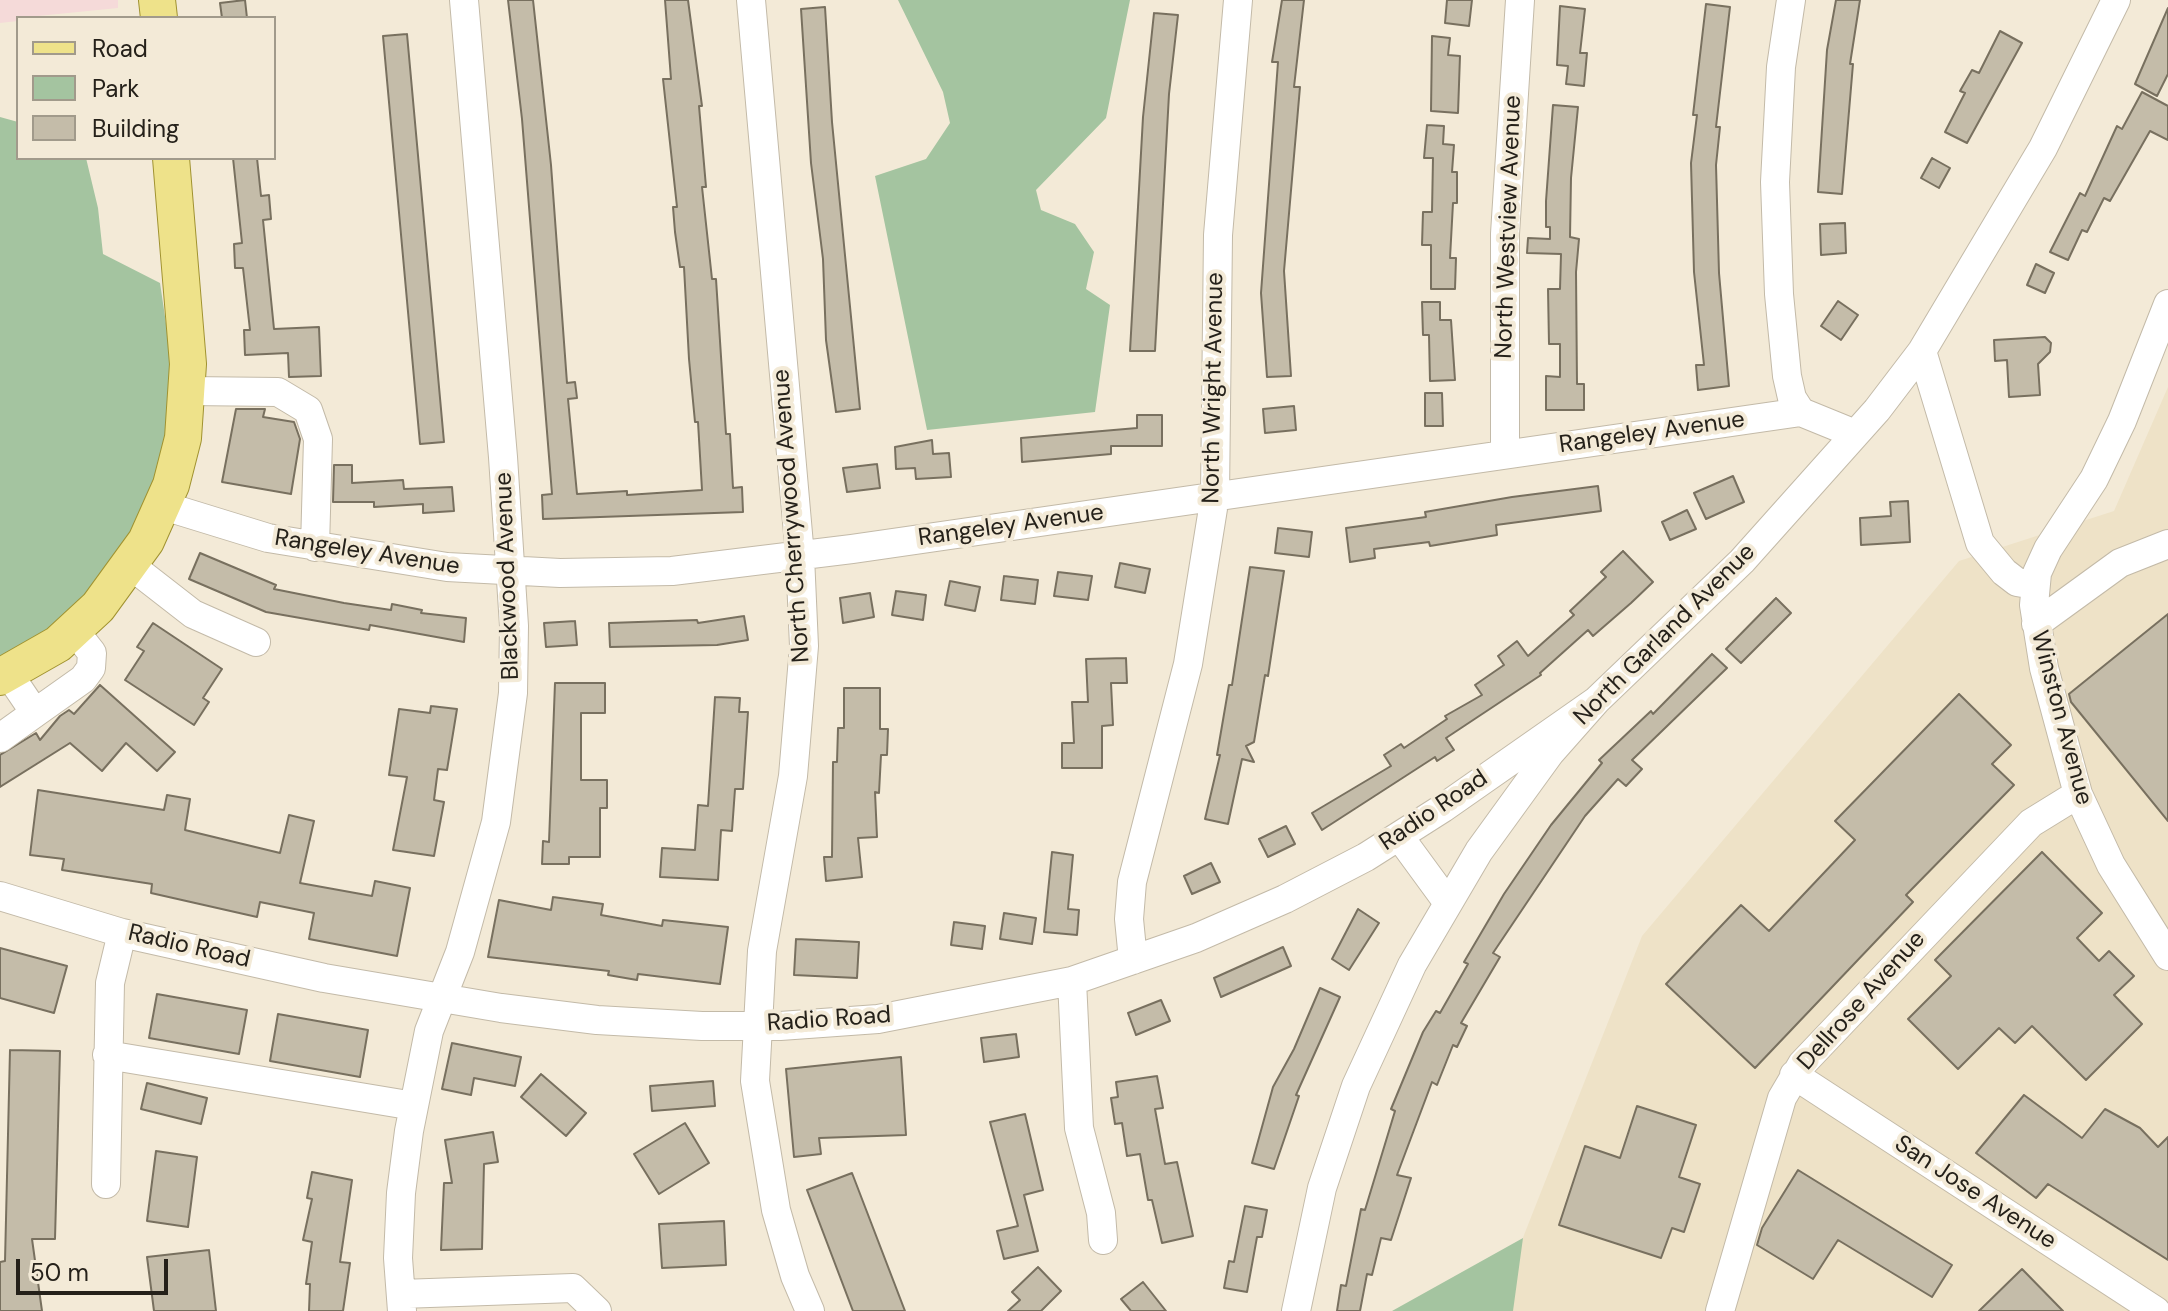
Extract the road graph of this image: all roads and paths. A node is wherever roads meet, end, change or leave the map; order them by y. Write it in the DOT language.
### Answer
graph roads {
  1 [pos="464,0"];
  2 [pos="751,0"];
  3 [pos="1238,0"];
  4 [pos="1520,0"];
  5 [pos="1791,0"];
  6 [pos="2116,0"];
  7 [pos="171,160"];
  8 [pos="2168,304"];
  9 [pos="1922,351"];
  10 [pos="188,391"];
  11 [pos="1801,412"];
  12 [pos="1855,434"];
  13 [pos="1505,454"];
  14 [pos="1215,496"];
  15 [pos="164,506"];
  16 [pos="2168,544"];
  17 [pos="315,547"];
  18 [pos="800,556"];
  19 [pos="130,565"];
  20 [pos="510,572"];
  21 [pos="2034,585"];
  22 [pos="2036,624"];
  23 [pos="74,630"];
  24 [pos="256,642"];
  25 [pos="4,675"];
  26 [pos="1596,701"];
  27 [pos="35,713"];
  28 [pos="0,738"];
  29 [pos="2078,794"];
  30 [pos="1399,836"];
  31 [pos="0,896"];
  32 [pos="1448,903"];
  33 [pos="122,933"];
  34 [pos="2168,956"];
  35 [pos="1133,960"];
  36 [pos="1072,981"];
  37 [pos="441,998"];
  38 [pos="756,1026"];
  39 [pos="107,1055"];
  40 [pos="1794,1075"];
  41 [pos="414,1106"];
  42 [pos="106,1184"];
  43 [pos="1103,1240"];
  44 [pos="401,1303"];
  45 [pos="597,1311"];
  46 [pos="810,1311"];
  47 [pos="1296,1311"];
  48 [pos="1720,1311"];
  49 [pos="2156,1311"];
  1 -- 20 [label="street, Blackwood Avenue"];
  2 -- 18 [label="street, North Cherrywood Avenue"];
  3 -- 14 [label="street, North Wright Avenue"];
  4 -- 13 [label="street, North Westview Avenue"];
  5 -- 11 [label="street"];
  6 -- 9 [label="street, North Garland Avenue"];
  7 -- 10 [label="main road"];
  8 -- 21 [label="street"];
  9 -- 12 [label="street, North Garland Avenue"];
  9 -- 21 [label="street"];
  10 -- 15 [label="main road"];
  10 -- 17 [label="street"];
  11 -- 12 [label="street"];
  11 -- 13 [label="street, Rangeley Avenue"];
  12 -- 26 [label="street, North Garland Avenue"];
  13 -- 14 [label="street, Rangeley Avenue"];
  14 -- 18 [label="street, Rangeley Avenue"];
  14 -- 35 [label="street, North Wright Avenue"];
  15 -- 17 [label="street, Rangeley Avenue"];
  15 -- 19 [label="main road"];
  16 -- 22 [label="street"];
  17 -- 20 [label="street, Rangeley Avenue"];
  18 -- 20 [label="street, Rangeley Avenue"];
  18 -- 38 [label="street, North Cherrywood Avenue"];
  19 -- 23 [label="main road"];
  19 -- 24 [label="street"];
  20 -- 37 [label="street, Blackwood Avenue"];
  21 -- 22 [label="street, Winston Avenue"];
  22 -- 29 [label="street, Winston Avenue"];
  23 -- 25 [label="main road"];
  23 -- 27 [label="street"];
  25 -- 27 [label="street"];
  26 -- 30 [label="street, Radio Road"];
  26 -- 32 [label="street, North Garland Avenue"];
  27 -- 28 [label="street"];
  29 -- 34 [label="street, Winston Avenue"];
  29 -- 40 [label="street, Dellrose Avenue"];
  30 -- 32 [label="street"];
  30 -- 35 [label="street, Radio Road"];
  31 -- 33 [label="street, Radio Road"];
  32 -- 47 [label="street, North Garland Avenue"];
  33 -- 37 [label="street, Radio Road"];
  33 -- 39 [label="street"];
  35 -- 36 [label="street, Radio Road"];
  36 -- 38 [label="street, Radio Road"];
  36 -- 43 [label="street"];
  37 -- 38 [label="street, Radio Road"];
  37 -- 41 [label="street, Blackwood Avenue"];
  38 -- 46 [label="street, North Cherrywood Avenue"];
  39 -- 41 [label="street"];
  39 -- 42 [label="street"];
  40 -- 48 [label="street, Dellrose Avenue"];
  40 -- 49 [label="street, San Jose Avenue"];
  41 -- 44 [label="street, Blackwood Avenue"];
  44 -- 45 [label="street"];
}
